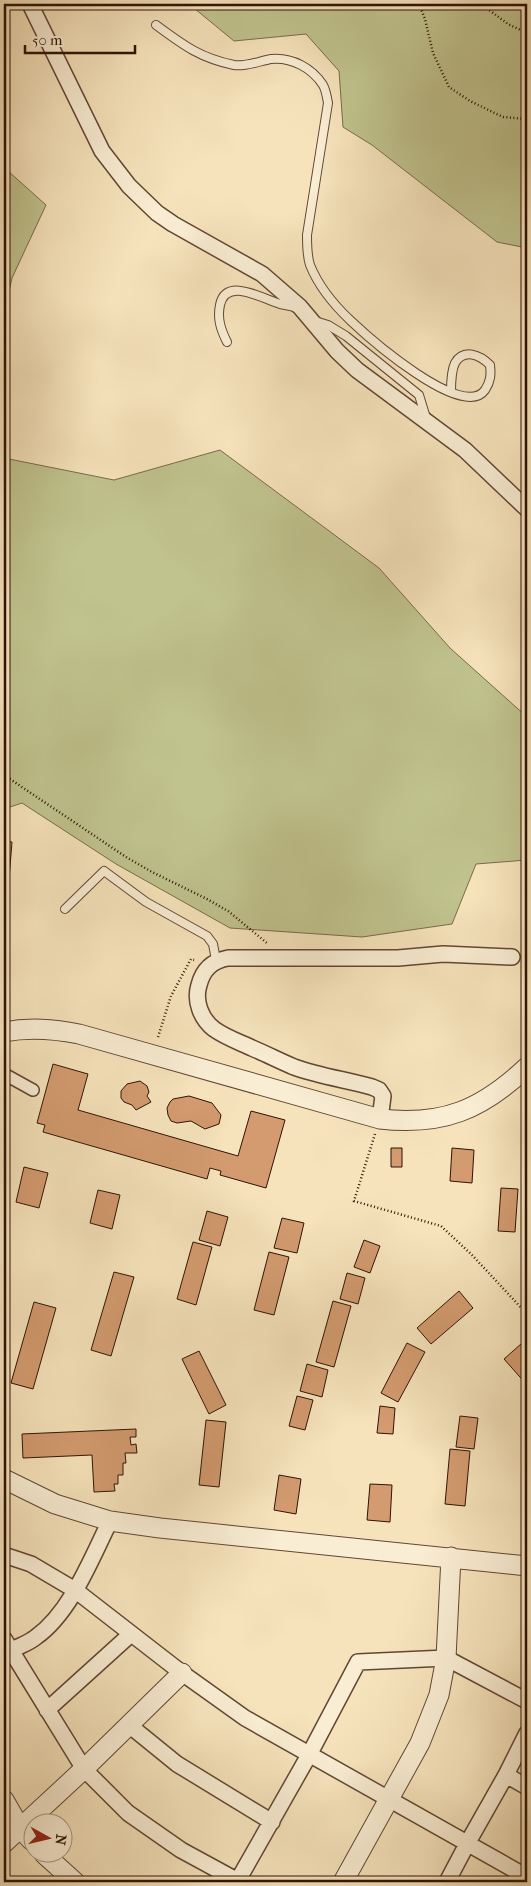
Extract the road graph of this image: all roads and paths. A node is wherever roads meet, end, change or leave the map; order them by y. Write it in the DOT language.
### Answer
graph roads {
  1 [pos="30,4"];
  2 [pos="419,4"];
  3 [pos="481,4"];
  4 [pos="156,25"];
  5 [pos="527,33"];
  6 [pos="527,119"];
  7 [pos="300,307"];
  8 [pos="310,319"];
  9 [pos="227,342"];
  10 [pos="388,353"];
  11 [pos="379,362"];
  12 [pos="451,392"];
  13 [pos="427,421"];
  14 [pos="527,509"];
  15 [pos="4,775"];
  16 [pos="65,909"];
  17 [pos="512,957"];
  18 [pos="282,958"];
  19 [pos="191,959"];
  20 [pos="216,960"];
  21 [pos="4,1032"];
  22 [pos="158,1037"];
  23 [pos="527,1067"];
  24 [pos="4,1074"];
  25 [pos="32,1090"];
  26 [pos="378,1126"];
  27 [pos="527,1314"];
  28 [pos="4,1479"];
  29 [pos="110,1521"];
  30 [pos="4,1555"];
  31 [pos="451,1557"];
  32 [pos="527,1566"];
  33 [pos="75,1590"];
  34 [pos="131,1634"];
  35 [pos="8,1644"];
  36 [pos="446,1658"];
  37 [pos="182,1673"];
  38 [pos="527,1701"];
  39 [pos="47,1710"];
  40 [pos="129,1725"];
  41 [pos="527,1733"];
  42 [pos="309,1755"];
  43 [pos="84,1769"];
  44 [pos="506,1775"];
  45 [pos="527,1787"];
  46 [pos="389,1799"];
  47 [pos="4,1800"];
  48 [pos="44,1814"];
  49 [pos="272,1822"];
  50 [pos="22,1828"];
  51 [pos="22,1836"];
  52 [pos="4,1843"];
  53 [pos="467,1844"];
  54 [pos="55,1864"];
  55 [pos="527,1877"];
  56 [pos="75,1882"];
  57 [pos="238,1882"];
  58 [pos="342,1882"];
  59 [pos="447,1882"];
  1 -- 7 [label="street"];
  2 -- 6 [label="path"];
  3 -- 5 [label="path"];
  4 -- 10 [label="lane"];
  7 -- 8 [label="street"];
  7 -- 9 [label="lane"];
  8 -- 11 [label="lane"];
  8 -- 13 [label="street"];
  10 -- 11 [label="lane"];
  10 -- 12 [label="lane"];
  11 -- 13 [label="lane"];
  12 -- 12 [label="lane"];
  13 -- 14 [label="street"];
  15 -- 18 [label="path"];
  16 -- 20 [label="lane"];
  17 -- 18 [label="street"];
  18 -- 20 [label="street"];
  19 -- 22 [label="path"];
  20 -- 26 [label="street"];
  21 -- 26 [label="street"];
  23 -- 26 [label="street"];
  24 -- 25 [label="street"];
  26 -- 27 [label="path"];
  28 -- 29 [label="street"];
  29 -- 31 [label="street"];
  29 -- 33 [label="street"];
  30 -- 33 [label="street"];
  31 -- 32 [label="street"];
  31 -- 36 [label="street"];
  33 -- 34 [label="street"];
  33 -- 35 [label="street"];
  34 -- 37 [label="street"];
  34 -- 39 [label="street"];
  35 -- 39 [label="street"];
  36 -- 38 [label="street"];
  36 -- 42 [label="street"];
  36 -- 46 [label="street"];
  37 -- 40 [label="street"];
  37 -- 42 [label="street"];
  39 -- 43 [label="street"];
  40 -- 43 [label="street"];
  40 -- 49 [label="street"];
  41 -- 44 [label="street"];
  42 -- 46 [label="street"];
  42 -- 49 [label="street"];
  43 -- 48 [label="street"];
  43 -- 57 [label="street"];
  44 -- 45 [label="street"];
  44 -- 53 [label="street"];
  46 -- 53 [label="street"];
  46 -- 58 [label="street"];
  47 -- 50 [label="street"];
  49 -- 57 [label="street"];
  51 -- 52 [label="street"];
  53 -- 55 [label="street"];
  53 -- 59 [label="street"];
  54 -- 56 [label="street"];
}
